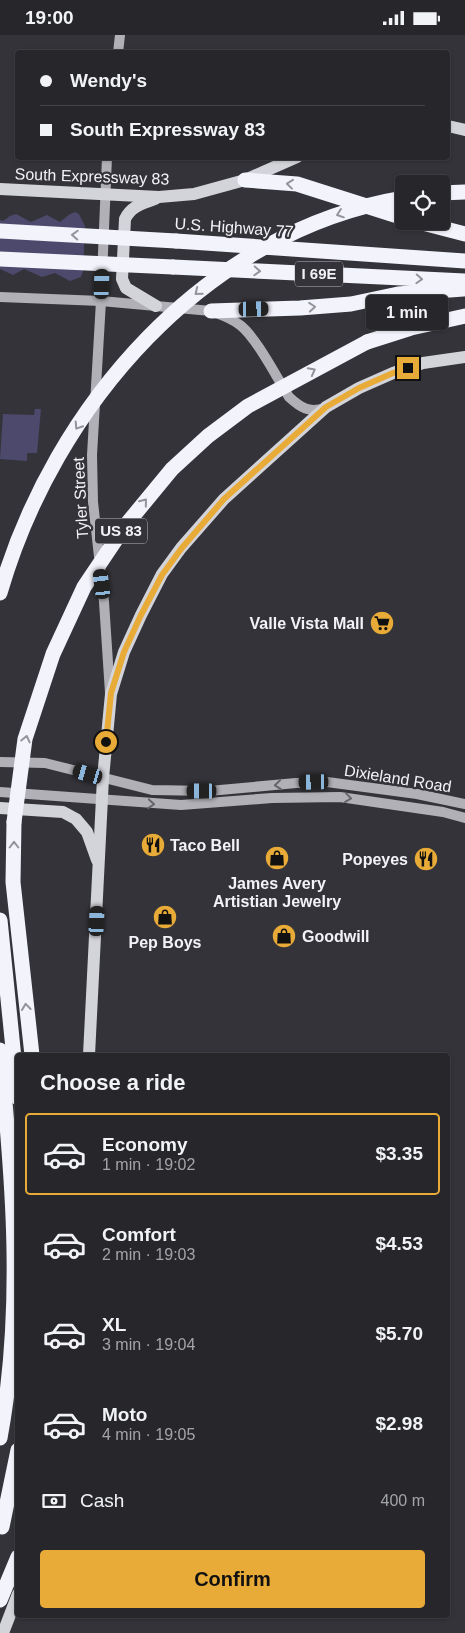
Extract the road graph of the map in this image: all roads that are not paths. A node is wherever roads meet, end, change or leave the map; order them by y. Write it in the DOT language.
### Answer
graph roads {
  1 [pos="120,35"];
  2 [pos="118,50"];
  3 [pos="450,126"];
  4 [pos="465,130"];
  5 [pos="107,160"];
  6 [pos="290,160"];
  7 [pos="245,180"];
  8 [pos="0,189"];
  9 [pos="465,192"];
  10 [pos="450,193"];
  11 [pos="105,195"];
  12 [pos="159,197"];
  13 [pos="395,200"];
  14 [pos="395,215"];
  15 [pos="450,230"];
  16 [pos="0,231"];
  17 [pos="465,234"];
  18 [pos="0,259"];
  19 [pos="465,261"];
  20 [pos="465,281"];
  21 [pos="465,289"];
  22 [pos="0,297"];
  23 [pos="101,301"];
  24 [pos="156,306"];
  25 [pos="211,311"];
  26 [pos="465,316"];
  27 [pos="465,357"];
  28 [pos="326,407"];
  29 [pos="0,593"];
  30 [pos="111,693"];
  31 [pos="0,762"];
  32 [pos="103,778"];
  33 [pos="0,792"];
  34 [pos="102,799"];
  35 [pos="465,804"];
  36 [pos="0,808"];
  37 [pos="465,818"];
  38 [pos="99,867"];
  39 [pos="0,920"];
  40 [pos="0,1049"];
  41 [pos="32,1053"];
  42 [pos="90,1053"];
  43 [pos="15,1068"];
  44 [pos="0,1139"];
  45 [pos="14,1272"];
  46 [pos="0,1437"];
  47 [pos="15,1464"];
  48 [pos="15,1487"];
  49 [pos="1,1529"];
  50 [pos="15,1564"];
  51 [pos="0,1600"];
  52 [pos="15,1602"];
  53 [pos="3,1633"];
  1 -- 2 [label="main road"];
  3 -- 4 [label="main road"];
  5 -- 11 [label="main road, Tyler Street"];
  6 -- 7 [label="main road, South Expressway 83"];
  7 -- 12 [label="main road, South Expressway 83"];
  14 -- 7 [label="highway, one-way"];
  8 -- 11 [label="main road, South Expressway 83"];
  9 -- 10 [label="highway"];
  11 -- 12 [label="main road, South Expressway 83"];
  11 -- 23 [label="main road, Tyler Street"];
  12 -- 24 [label="main road"];
  13 -- 29 [label="highway, one-way, bridge"];
  15 -- 17 [label="highway"];
  19 -- 16 [label="highway, U.S. Highway 77 / I 69E, one-way, bridge"];
  18 -- 20 [label="highway, I 69E, one-way, bridge"];
  25 -- 21 [label="highway, one-way"];
  22 -- 23 [label="main road"];
  23 -- 24 [label="main road"];
  23 -- 30 [label="main road, Tyler Street"];
  24 -- 25 [label="main road"];
  25 -- 28 [label="main road"];
  41 -- 26 [label="highway, US 83, one-way, bridge"];
  27 -- 28 [label="main road"];
  28 -- 30 [label="main road"];
  30 -- 32 [label="main road"];
  31 -- 32 [label="main road, Dixieland Road"];
  32 -- 34 [label="main road"];
  35 -- 32 [label="main road, Dixieland Road, one-way"];
  33 -- 34 [label="main road, Dixieland Road"];
  34 -- 37 [label="main road, Dixieland Road, one-way"];
  34 -- 38 [label="main road"];
  36 -- 38 [label="main road"];
  38 -- 42 [label="main road"];
  39 -- 43 [label="highway"];
  40 -- 45 [label="highway"];
  44 -- 45 [label="highway"];
  45 -- 46 [label="highway"];
  47 -- 49 [label="highway"];
  48 -- 49 [label="highway"];
  50 -- 51 [label="highway"];
  52 -- 53 [label="main road"];
}
